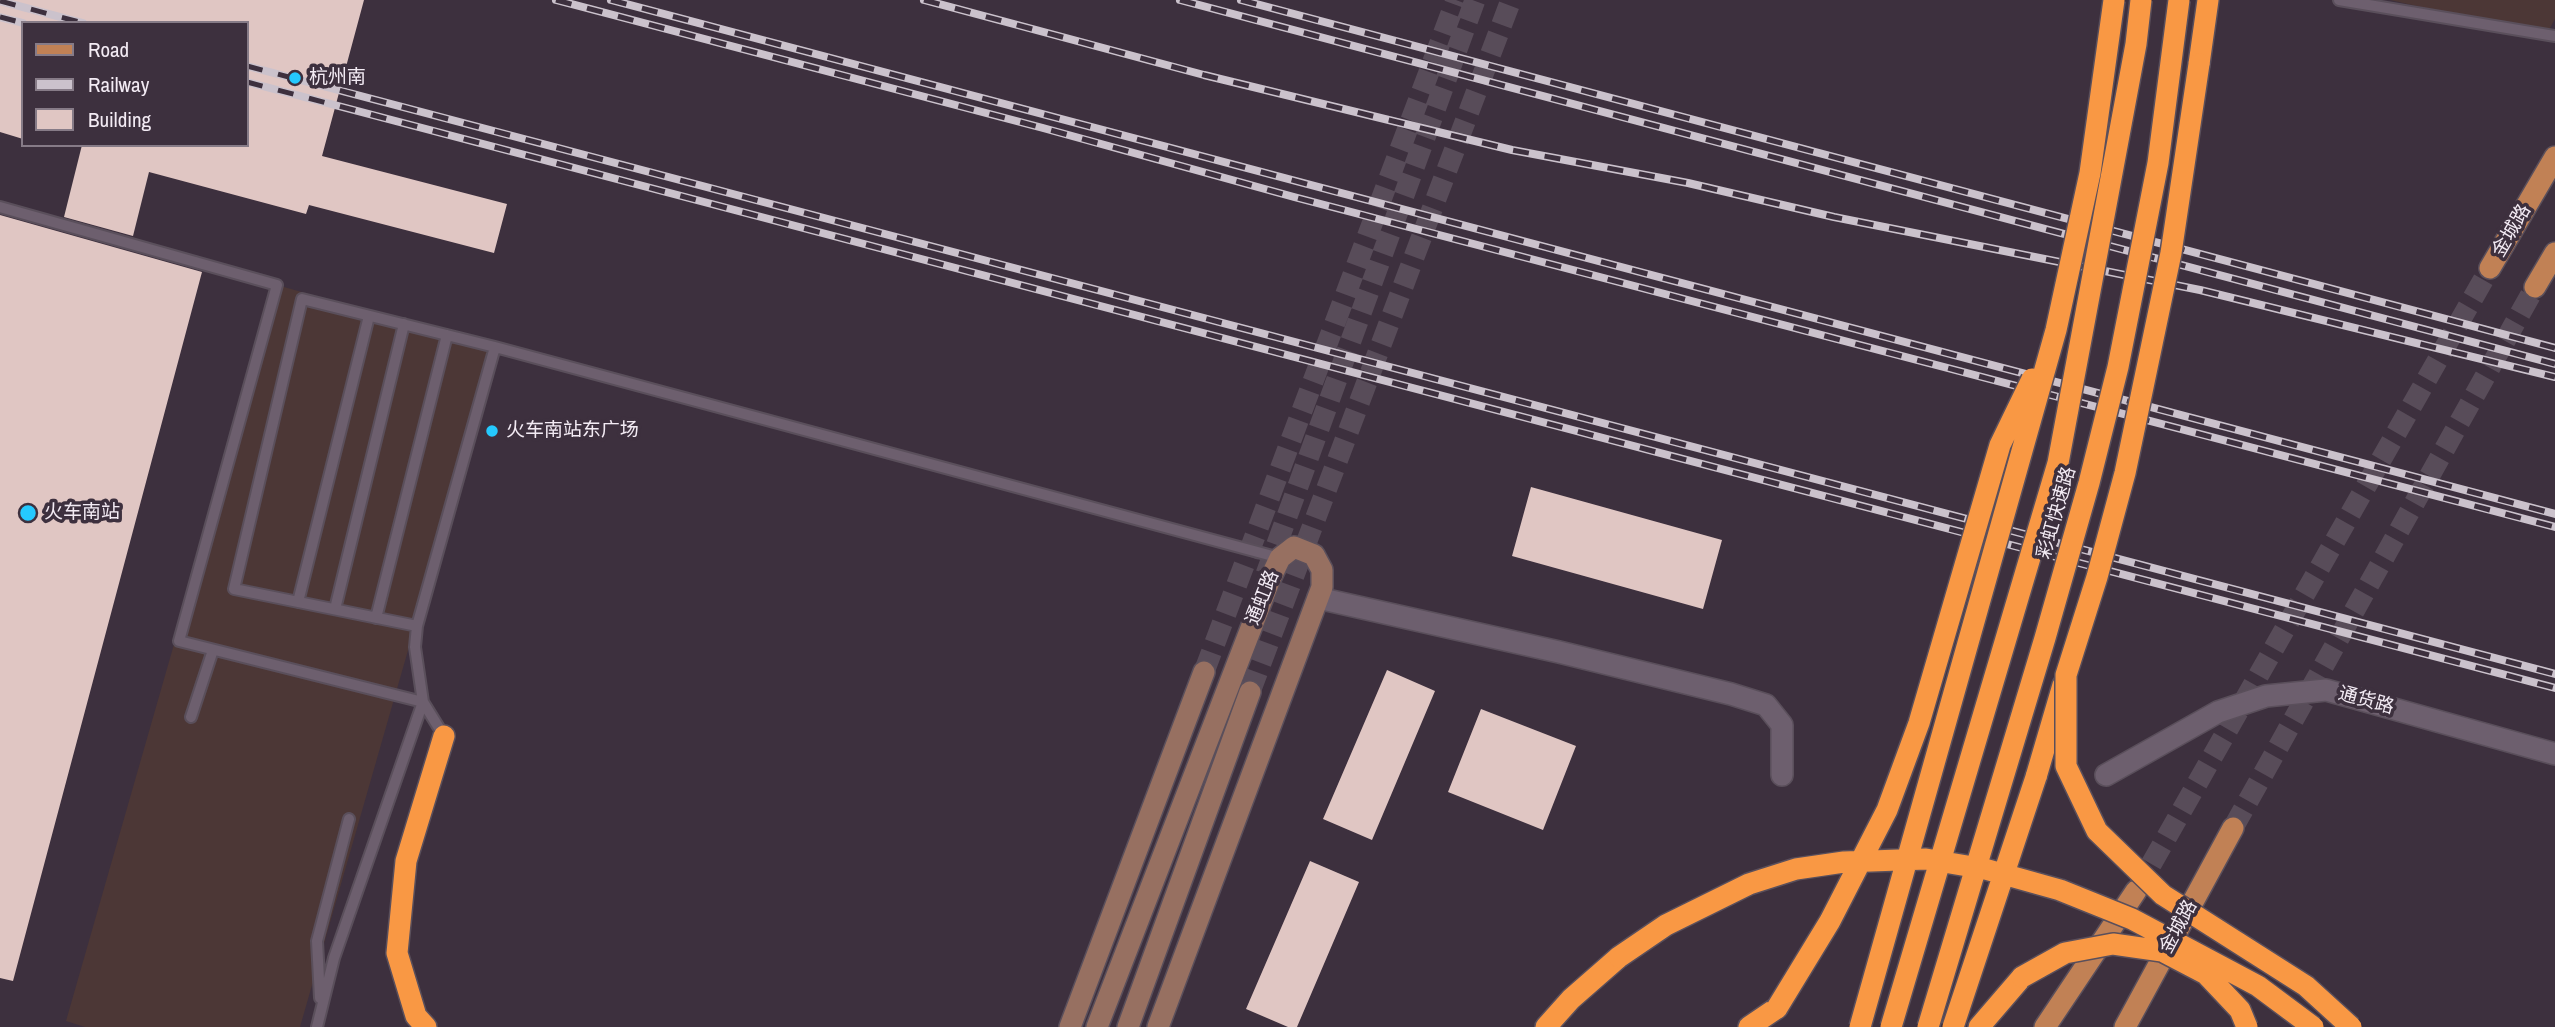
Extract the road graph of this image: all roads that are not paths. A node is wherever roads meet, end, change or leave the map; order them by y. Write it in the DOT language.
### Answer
graph roads {
  1 [pos="2114,0"];
  2 [pos="2141,0"];
  3 [pos="2179,0"];
  4 [pos="2208,0"];
  5 [pos="2339,0"];
  6 [pos="2555,36"];
  7 [pos="2555,158"];
  8 [pos="0,207"];
  9 [pos="2555,253"];
  10 [pos="2490,268"];
  11 [pos="2535,287"];
  12 [pos="369,316"];
  13 [pos="404,324"];
  14 [pos="2056,330"];
  15 [pos="447,335"];
  16 [pos="495,347"];
  17 [pos="1280,558"];
  18 [pos="1318,598"];
  19 [pos="298,602"];
  20 [pos="335,609"];
  21 [pos="376,618"];
  22 [pos="417,626"];
  23 [pos="213,650"];
  24 [pos="1204,671"];
  25 [pos="2066,675"];
  26 [pos="1250,692"];
  27 [pos="424,702"];
  28 [pos="191,717"];
  29 [pos="444,736"];
  30 [pos="2555,754"];
  31 [pos="1782,775"];
  32 [pos="2106,775"];
  33 [pos="349,819"];
  34 [pos="2233,828"];
  35 [pos="2136,891"];
  36 [pos="1777,1008"];
  37 [pos="321,1012"];
  38 [pos="317,1027"];
  39 [pos="426,1027"];
  40 [pos="1070,1027"];
  41 [pos="1097,1027"];
  42 [pos="1128,1027"];
  43 [pos="1158,1027"];
  44 [pos="1546,1027"];
  45 [pos="1749,1027"];
  46 [pos="1763,1027"];
  47 [pos="1860,1027"];
  48 [pos="1891,1027"];
  49 [pos="1928,1027"];
  50 [pos="1952,1027"];
  51 [pos="1979,1027"];
  52 [pos="2045,1027"];
  53 [pos="2125,1027"];
  54 [pos="2247,1027"];
  55 [pos="2313,1027"];
  56 [pos="2351,1027"];
  1 -- 14 [label="highway, bridge"];
  2 -- 48 [label="highway, 彩虹快速路, bridge"];
  3 -- 49 [label="highway, 彩虹快速路, bridge"];
  4 -- 25 [label="highway, bridge"];
  5 -- 6 [label="lane"];
  7 -- 10 [label="main road, 金城路"];
  8 -- 23 [label="lane"];
  9 -- 11 [label="main road"];
  12 -- 13 [label="lane"];
  12 -- 19 [label="lane"];
  12 -- 19 [label="lane"];
  13 -- 15 [label="lane"];
  13 -- 20 [label="lane"];
  14 -- 36 [label="highway, bridge"];
  14 -- 47 [label="highway, bridge"];
  15 -- 16 [label="lane"];
  15 -- 21 [label="lane"];
  16 -- 17 [label="lane"];
  16 -- 22 [label="lane"];
  17 -- 18 [label="street, 通虹路"];
  17 -- 41 [label="street, 通虹路"];
  18 -- 31 [label="street"];
  18 -- 43 [label="street, 通虹路"];
  19 -- 20 [label="lane"];
  20 -- 21 [label="lane"];
  21 -- 22 [label="lane"];
  22 -- 27 [label="lane"];
  23 -- 27 [label="lane"];
  23 -- 28 [label="lane"];
  24 -- 40 [label="street"];
  25 -- 50 [label="highway, bridge"];
  25 -- 56 [label="highway, bridge"];
  26 -- 42 [label="street"];
  27 -- 29 [label="lane"];
  27 -- 37 [label="lane"];
  29 -- 39 [label="highway"];
  30 -- 32 [label="street, 通货路"];
  33 -- 37 [label="lane"];
  34 -- 53 [label="main road, 金城路"];
  35 -- 52 [label="main road"];
  36 -- 45 [label="highway"];
  36 -- 46 [label="highway"];
  37 -- 38 [label="lane"];
  44 -- 55 [label="highway, bridge"];
  51 -- 54 [label="highway, bridge"];
}
